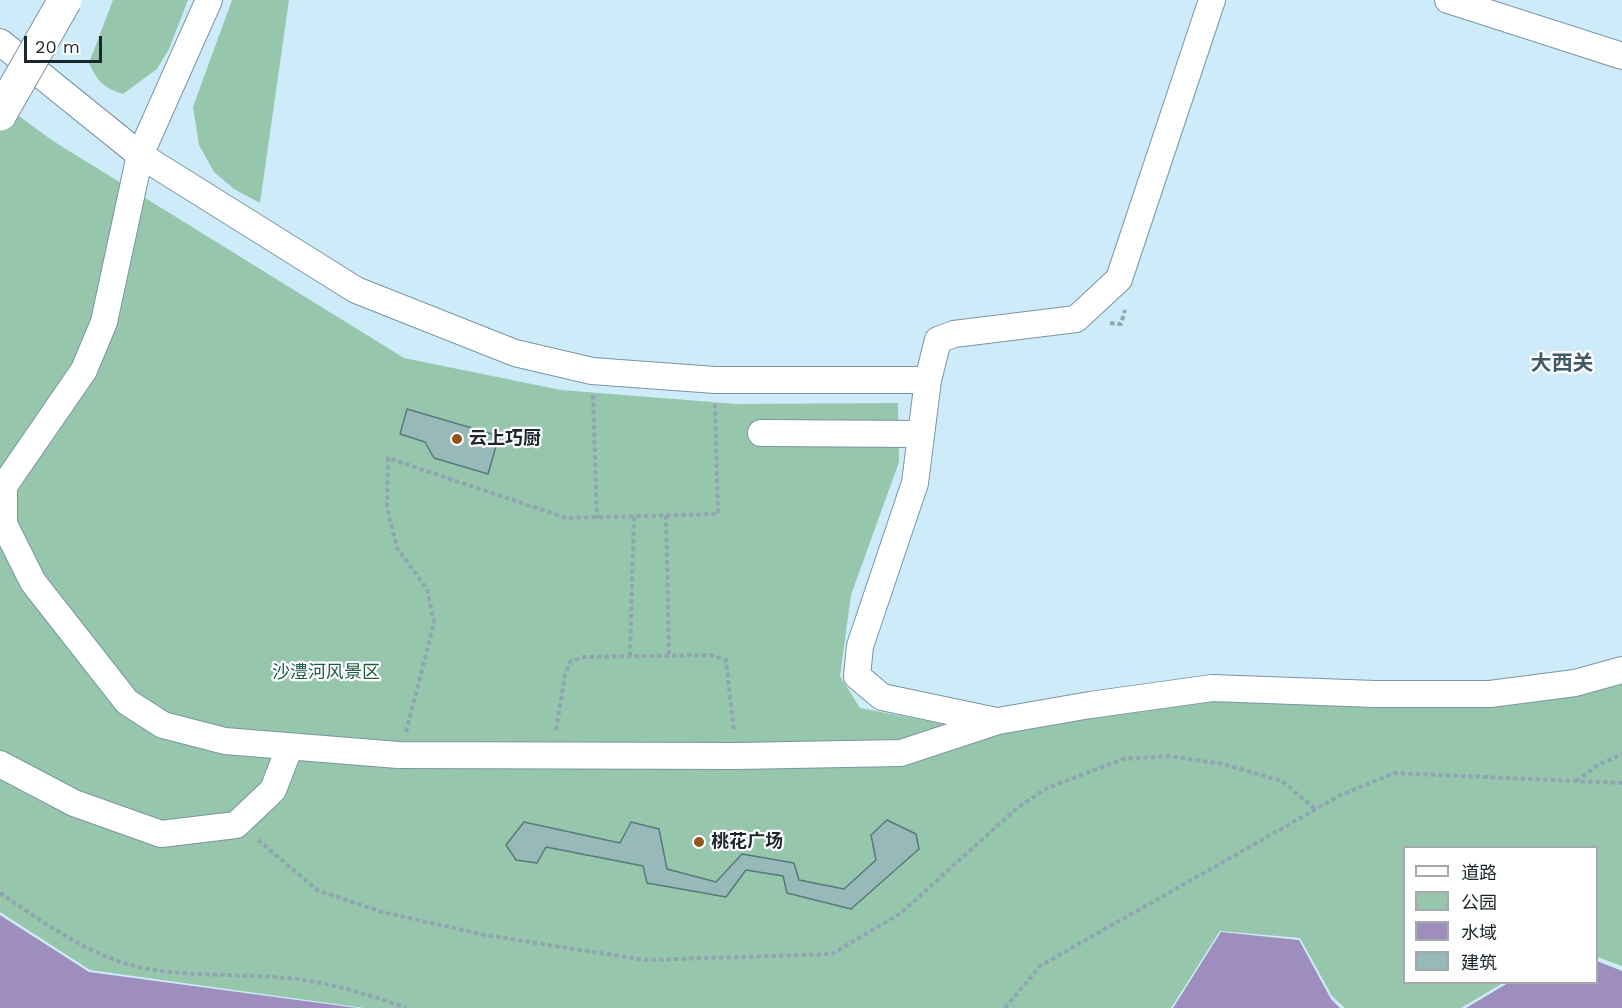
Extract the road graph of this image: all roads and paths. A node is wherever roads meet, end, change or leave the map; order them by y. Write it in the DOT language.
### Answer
graph roads {
  1 [pos="65,0"];
  2 [pos="209,0"];
  3 [pos="1212,0"];
  4 [pos="1448,0"];
  5 [pos="0,42"];
  6 [pos="1622,56"];
  7 [pos="0,114"];
  8 [pos="140,155"];
  9 [pos="592,371"];
  10 [pos="715,380"];
  11 [pos="928,380"];
  12 [pos="761,433"];
  13 [pos="921,434"];
  14 [pos="666,515"];
  15 [pos="634,516"];
  16 [pos="597,518"];
  17 [pos="669,655"];
  18 [pos="630,656"];
  19 [pos="1622,670"];
  20 [pos="998,722"];
  21 [pos="290,746"];
  22 [pos="1622,754"];
  23 [pos="398,755"];
  24 [pos="736,756"];
  25 [pos="551,757"];
  26 [pos="0,764"];
  27 [pos="1575,782"];
  28 [pos="1622,783"];
  29 [pos="1315,809"];
  30 [pos="236,825"];
  31 [pos="0,893"];
  32 [pos="406,1008"];
  33 [pos="1005,1008"];
  1 -- 7 [label="main road, bridge"];
  2 -- 8 [label="street"];
  3 -- 11 [label="street"];
  4 -- 6 [label="street"];
  5 -- 8 [label="street"];
  8 -- 9 [label="street"];
  8 -- 21 [label="street"];
  9 -- 10 [label="street"];
  9 -- 16 [label="path"];
  10 -- 11 [label="street"];
  10 -- 14 [label="path"];
  11 -- 13 [label="street"];
  12 -- 13 [label="street"];
  13 -- 20 [label="street"];
  14 -- 15 [label="path"];
  14 -- 17 [label="path"];
  15 -- 16 [label="path"];
  15 -- 18 [label="path"];
  16 -- 23 [label="path"];
  17 -- 18 [label="path"];
  17 -- 24 [label="path"];
  18 -- 25 [label="path"];
  19 -- 20 [label="street"];
  20 -- 24 [label="street"];
  21 -- 23 [label="street"];
  21 -- 30 [label="street"];
  22 -- 27 [label="path"];
  23 -- 25 [label="street"];
  24 -- 25 [label="street"];
  26 -- 30 [label="street"];
  27 -- 28 [label="path"];
  27 -- 29 [label="path"];
  29 -- 30 [label="path"];
  29 -- 33 [label="path"];
  31 -- 32 [label="path"];
}
